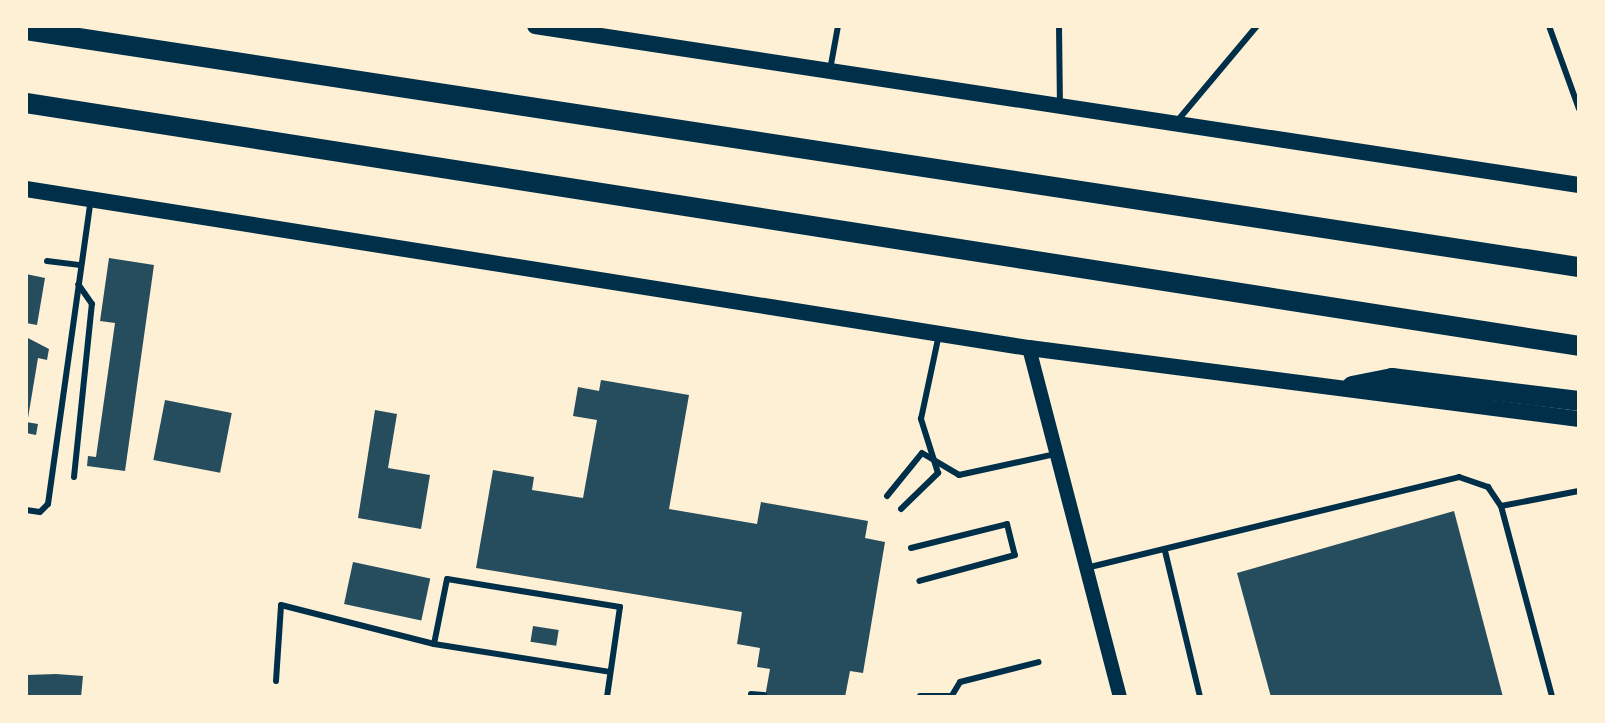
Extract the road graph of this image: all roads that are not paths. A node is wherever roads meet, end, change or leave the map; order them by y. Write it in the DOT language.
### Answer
graph roads {
  1 [pos="535,26"];
  2 [pos="838,26"];
  3 [pos="1059,26"];
  4 [pos="1257,26"];
  5 [pos="1549,26"];
  6 [pos="26,30"];
  7 [pos="830,70"];
  8 [pos="1576,94"];
  9 [pos="26,103"];
  10 [pos="1060,103"];
  11 [pos="1579,109"];
  12 [pos="1178,120"];
  13 [pos="1579,185"];
  14 [pos="26,189"];
  15 [pos="91,199"];
  16 [pos="47,261"];
  17 [pos="81,265"];
  18 [pos="1579,267"];
  19 [pos="78,284"];
  20 [pos="939,334"];
  21 [pos="1579,346"];
  22 [pos="1029,348"];
  23 [pos="1352,386"];
  24 [pos="1579,401"];
  25 [pos="1579,419"];
  26 [pos="1055,454"];
  27 [pos="936,459"];
  28 [pos="74,477"];
  29 [pos="1579,491"];
  30 [pos="887,496"];
  31 [pos="1501,506"];
  32 [pos="901,509"];
  33 [pos="26,510"];
  34 [pos="911,548"];
  35 [pos="1165,551"];
  36 [pos="1086,568"];
  37 [pos="919,581"];
  38 [pos="434,644"];
  39 [pos="1039,662"];
  40 [pos="610,672"];
  41 [pos="276,681"];
  42 [pos="751,694"];
  43 [pos="764,695"];
  44 [pos="920,696"];
  45 [pos="951,696"];
  46 [pos="607,697"];
  47 [pos="1120,697"];
  48 [pos="1200,697"];
  49 [pos="1552,697"];
  1 -- 7 [label="main road"];
  2 -- 7 [label="lane"];
  3 -- 10 [label="lane"];
  4 -- 12 [label="lane"];
  5 -- 8 [label="lane"];
  6 -- 18 [label="highway"];
  7 -- 10 [label="main road"];
  8 -- 11 [label="lane"];
  9 -- 21 [label="highway"];
  10 -- 12 [label="main road"];
  12 -- 13 [label="main road"];
  14 -- 15 [label="main road"];
  15 -- 17 [label="lane"];
  15 -- 20 [label="main road"];
  16 -- 17 [label="lane"];
  17 -- 19 [label="lane"];
  19 -- 28 [label="lane"];
  19 -- 33 [label="lane"];
  20 -- 22 [label="main road"];
  20 -- 27 [label="lane"];
  22 -- 23 [label="main road"];
  22 -- 26 [label="street"];
  23 -- 24 [label="highway"];
  23 -- 25 [label="main road"];
  26 -- 27 [label="lane"];
  26 -- 36 [label="street"];
  27 -- 30 [label="lane"];
  27 -- 32 [label="lane"];
  29 -- 31 [label="lane"];
  31 -- 35 [label="lane"];
  31 -- 49 [label="lane"];
  34 -- 37 [label="lane"];
  35 -- 36 [label="lane"];
  35 -- 48 [label="lane"];
  36 -- 47 [label="street"];
  38 -- 40 [label="lane"];
  38 -- 40 [label="lane"];
  38 -- 41 [label="lane"];
  39 -- 45 [label="lane"];
  40 -- 46 [label="lane"];
  42 -- 43 [label="lane"];
  44 -- 45 [label="lane"];
}
